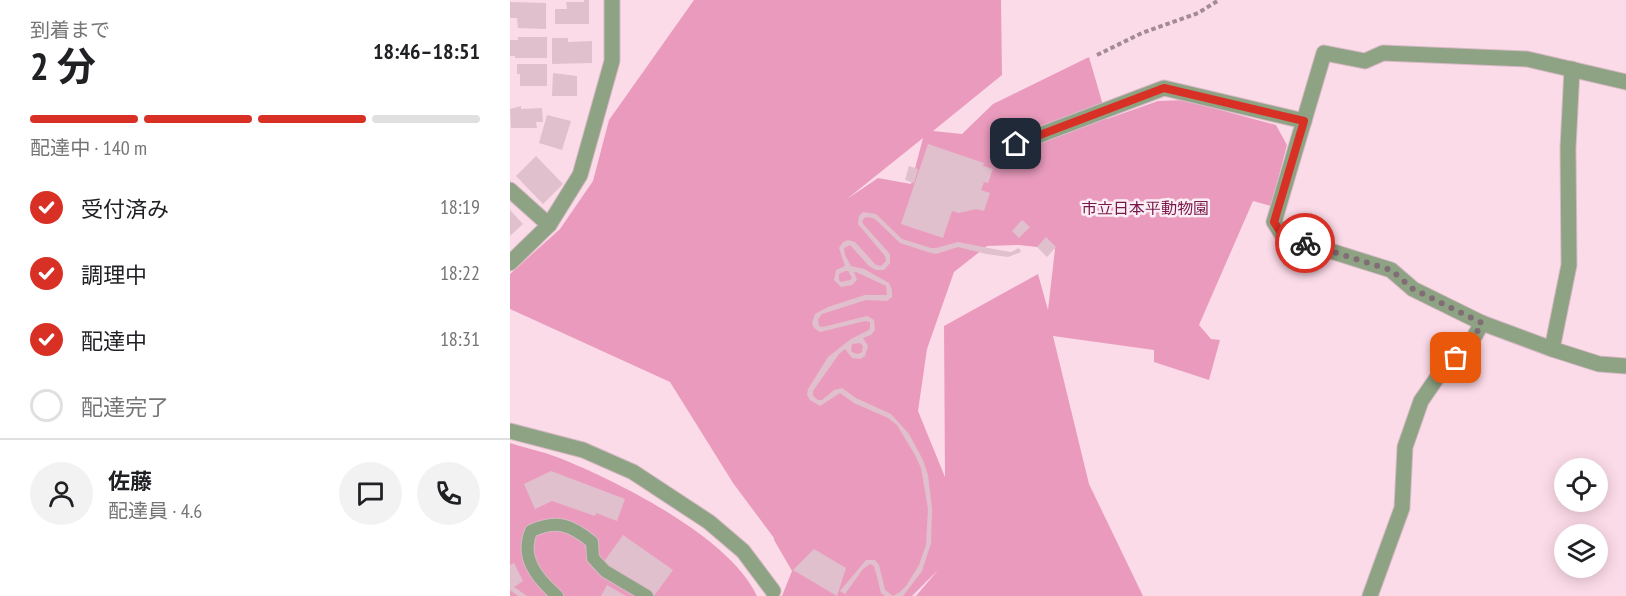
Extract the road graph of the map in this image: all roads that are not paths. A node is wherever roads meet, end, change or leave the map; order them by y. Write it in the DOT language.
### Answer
graph roads {
  1 [pos="612,0"];
  2 [pos="1572,69"];
  3 [pos="1626,82"];
  4 [pos="1304,121"];
  5 [pos="1016,144"];
  6 [pos="510,190"];
  7 [pos="549,225"];
  8 [pos="510,263"];
  9 [pos="1482,323"];
  10 [pos="1552,349"];
  11 [pos="1626,366"];
  12 [pos="510,431"];
  13 [pos="773,591"];
  14 [pos="557,596"];
  15 [pos="647,596"];
  16 [pos="1370,596"];
  1 -- 7 [label="street"];
  2 -- 3 [label="street"];
  2 -- 4 [label="street"];
  2 -- 10 [label="street"];
  4 -- 5 [label="street"];
  4 -- 9 [label="street"];
  6 -- 7 [label="street"];
  7 -- 8 [label="street"];
  9 -- 10 [label="street"];
  9 -- 16 [label="street"];
  10 -- 11 [label="street"];
  12 -- 13 [label="street"];
  14 -- 15 [label="lane"];
}
